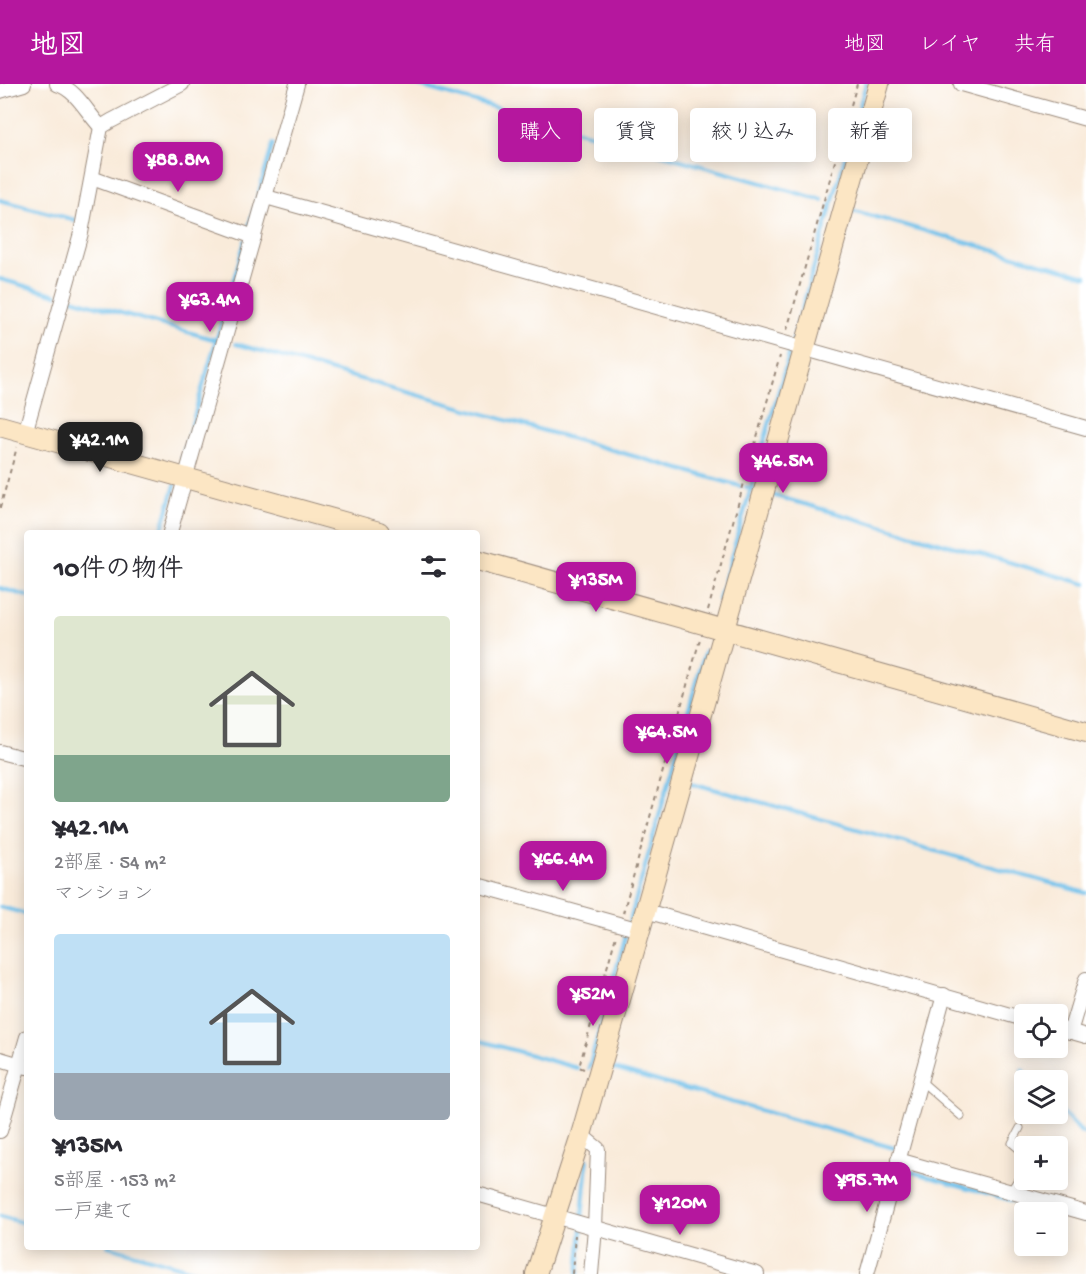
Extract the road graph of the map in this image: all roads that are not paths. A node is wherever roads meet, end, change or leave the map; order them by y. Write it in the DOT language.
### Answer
graph roads {
  1 [pos="24,84"];
  2 [pos="57,84"];
  3 [pos="182,84"];
  4 [pos="297,84"];
  5 [pos="879,84"];
  6 [pos="961,84"];
  7 [pos="0,91"];
  8 [pos="1086,119"];
  9 [pos="101,127"];
  10 [pos="92,177"];
  11 [pos="266,197"];
  12 [pos="254,237"];
  13 [pos="793,345"];
  14 [pos="0,426"];
  15 [pos="1086,428"];
  16 [pos="23,432"];
  17 [pos="185,478"];
  18 [pos="171,530"];
  19 [pos="372,530"];
  20 [pos="480,561"];
  21 [pos="724,629"];
  22 [pos="1086,732"];
  23 [pos="0,752"];
  24 [pos="24,758"];
  25 [pos="480,886"];
  26 [pos="646,911"];
  27 [pos="640,930"];
  28 [pos="1086,979"];
  29 [pos="944,995"];
  30 [pos="1014,1016"];
  31 [pos="1068,1021"];
  32 [pos="1068,1031"];
  33 [pos="1086,1036"];
  34 [pos="0,1059"];
  35 [pos="23,1066"];
  36 [pos="921,1081"];
  37 [pos="962,1116"];
  38 [pos="1020,1128"];
  39 [pos="0,1131"];
  40 [pos="581,1135"];
  41 [pos="1016,1136"];
  42 [pos="898,1160"];
  43 [pos="1014,1186"];
  44 [pos="1010,1192"];
  45 [pos="480,1195"];
  46 [pos="1086,1213"];
  47 [pos="555,1217"];
  48 [pos="584,1225"];
  49 [pos="536,1274"];
  50 [pos="591,1274"];
  51 [pos="757,1274"];
  52 [pos="867,1274"];
  1 -- 7 [label="street"];
  2 -- 9 [label="street"];
  3 -- 9 [label="street"];
  4 -- 11 [label="street"];
  5 -- 13 [label="street"];
  6 -- 8 [label="street"];
  9 -- 10 [label="street"];
  10 -- 12 [label="street"];
  10 -- 16 [label="street"];
  11 -- 12 [label="street"];
  11 -- 13 [label="street"];
  12 -- 17 [label="street"];
  13 -- 15 [label="street"];
  13 -- 21 [label="street"];
  14 -- 16 [label="street"];
  16 -- 17 [label="street"];
  17 -- 18 [label="street"];
  17 -- 19 [label="street"];
  20 -- 21 [label="street"];
  21 -- 22 [label="street"];
  21 -- 26 [label="street"];
  23 -- 24 [label="street"];
  25 -- 27 [label="street"];
  26 -- 27 [label="street"];
  26 -- 29 [label="street"];
  27 -- 40 [label="street"];
  28 -- 31 [label="street"];
  29 -- 30 [label="street"];
  29 -- 36 [label="street"];
  32 -- 33 [label="street"];
  34 -- 35 [label="street"];
  35 -- 39 [label="street"];
  36 -- 37 [label="lane"];
  36 -- 42 [label="street"];
  38 -- 41 [label="lane"];
  40 -- 47 [label="street"];
  40 -- 48 [label="street"];
  42 -- 44 [label="street"];
  42 -- 52 [label="street"];
  43 -- 44 [label="lane"];
  44 -- 46 [label="street"];
  45 -- 47 [label="street"];
  47 -- 48 [label="street"];
  47 -- 49 [label="street"];
  48 -- 50 [label="street"];
  48 -- 51 [label="street"];
}
